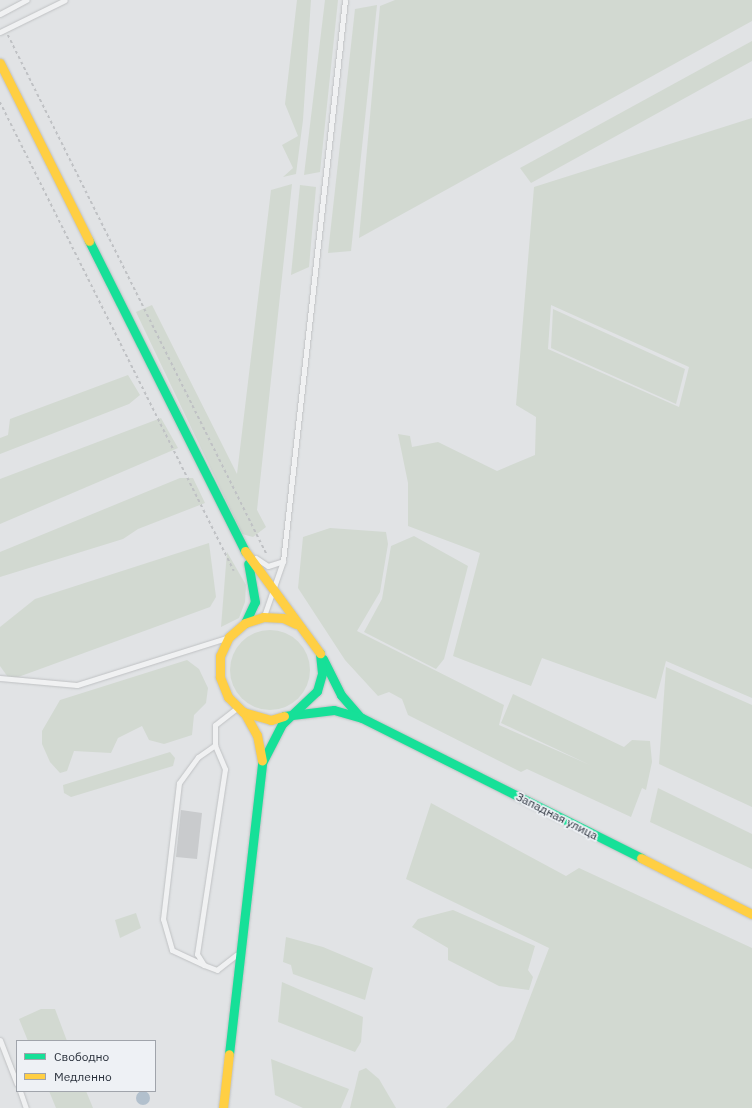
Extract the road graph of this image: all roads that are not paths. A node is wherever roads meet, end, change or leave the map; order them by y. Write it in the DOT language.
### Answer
graph roads {
  1 [pos="26,0"];
  2 [pos="65,0"];
  3 [pos="345,0"];
  4 [pos="0,14"];
  5 [pos="3,31"];
  6 [pos="0,63"];
  7 [pos="241,544"];
  8 [pos="283,561"];
  9 [pos="274,594"];
  10 [pos="264,617"];
  11 [pos="245,623"];
  12 [pos="300,626"];
  13 [pos="229,637"];
  14 [pos="316,645"];
  15 [pos="0,678"];
  16 [pos="240,710"];
  17 [pos="298,712"];
  18 [pos="362,718"];
  19 [pos="215,745"];
  20 [pos="262,763"];
  21 [pos="752,914"];
  22 [pos="242,947"];
  23 [pos="204,965"];
  24 [pos="0,1040"];
  25 [pos="16,1081"];
  26 [pos="20,1092"];
  27 [pos="26,1108"];
  28 [pos="223,1108"];
  1 -- 4 [label="lane"];
  2 -- 5 [label="lane"];
  3 -- 8 [label="lane"];
  6 -- 7 [label="main road"];
  7 -- 8 [label="lane"];
  7 -- 9 [label="main road"];
  7 -- 11 [label="main road"];
  8 -- 9 [label="lane"];
  9 -- 10 [label="lane"];
  9 -- 12 [label="main road"];
  10 -- 11 [label="main road"];
  10 -- 12 [label="main road"];
  11 -- 13 [label="main road"];
  12 -- 14 [label="main road"];
  13 -- 15 [label="lane"];
  13 -- 16 [label="main road"];
  14 -- 17 [label="main road"];
  14 -- 18 [label="main road, Западная улица"];
  16 -- 17 [label="main road"];
  16 -- 19 [label="lane"];
  16 -- 20 [label="main road"];
  17 -- 18 [label="main road, Западная улица"];
  17 -- 20 [label="main road"];
  18 -- 21 [label="main road, Западная улица"];
  19 -- 23 [label="lane"];
  19 -- 23 [label="lane"];
  20 -- 22 [label="main road"];
  22 -- 23 [label="lane"];
  22 -- 28 [label="main road"];
  24 -- 25 [label="lane"];
  26 -- 27 [label="lane"];
}
